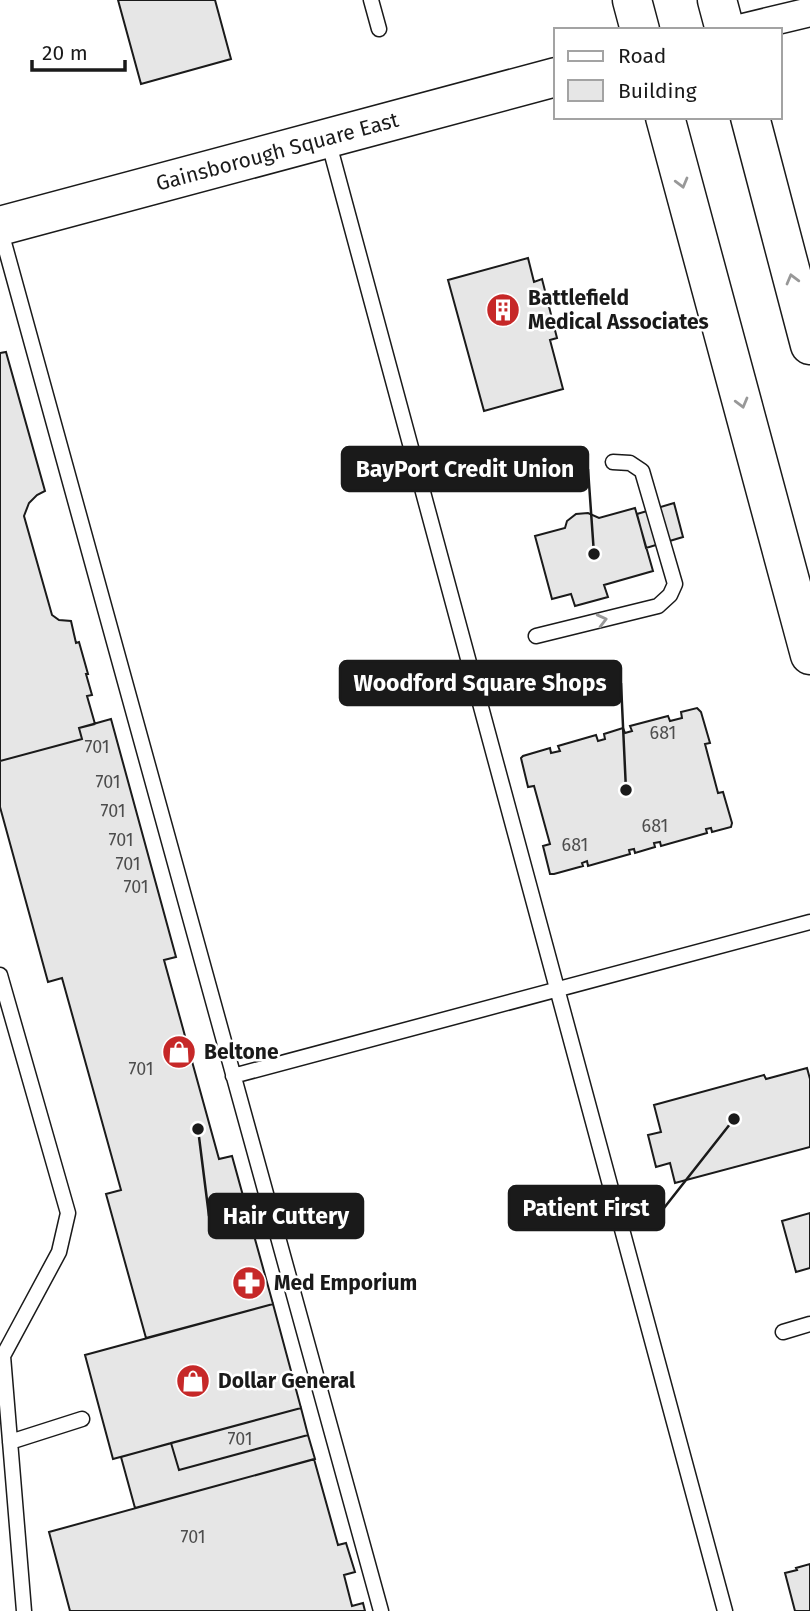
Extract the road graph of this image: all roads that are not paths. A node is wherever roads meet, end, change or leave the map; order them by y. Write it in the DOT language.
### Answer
graph roads {
  1 [pos="371,0"];
  2 [pos="632,0"];
  3 [pos="717,0"];
  4 [pos="810,12"];
  5 [pos="639,28"];
  6 [pos="724,28"];
  7 [pos="743,28"];
  8 [pos="379,29"];
  9 [pos="554,78"];
  10 [pos="666,119"];
  11 [pos="751,119"];
  12 [pos="328,138"];
  13 [pos="0,227"];
  14 [pos="810,345"];
  15 [pos="613,462"];
  16 [pos="536,636"];
  17 [pos="810,655"];
  18 [pos="810,922"];
  19 [pos="0,975"];
  20 [pos="557,990"];
  21 [pos="233,1076"];
  22 [pos="810,1324"];
  23 [pos="783,1332"];
  24 [pos="82,1419"];
  25 [pos="10,1442"];
  26 [pos="24,1611"];
  27 [pos="381,1611"];
  28 [pos="725,1611"];
  1 -- 8 [label="lane"];
  2 -- 5 [label="main road"];
  3 -- 6 [label="main road"];
  4 -- 7 [label="street"];
  9 -- 12 [label="main road, Gainsborough Square East"];
  10 -- 17 [label="main road, one-way"];
  14 -- 11 [label="main road, one-way"];
  12 -- 13 [label="main road, Gainsborough Square East"];
  12 -- 20 [label="lane"];
  13 -- 21 [label="lane"];
  16 -- 15 [label="lane, one-way"];
  18 -- 20 [label="lane"];
  19 -- 25 [label="lane"];
  20 -- 21 [label="lane"];
  20 -- 28 [label="lane"];
  21 -- 27 [label="lane"];
  22 -- 23 [label="lane"];
  24 -- 25 [label="lane"];
  25 -- 26 [label="lane"];
}
